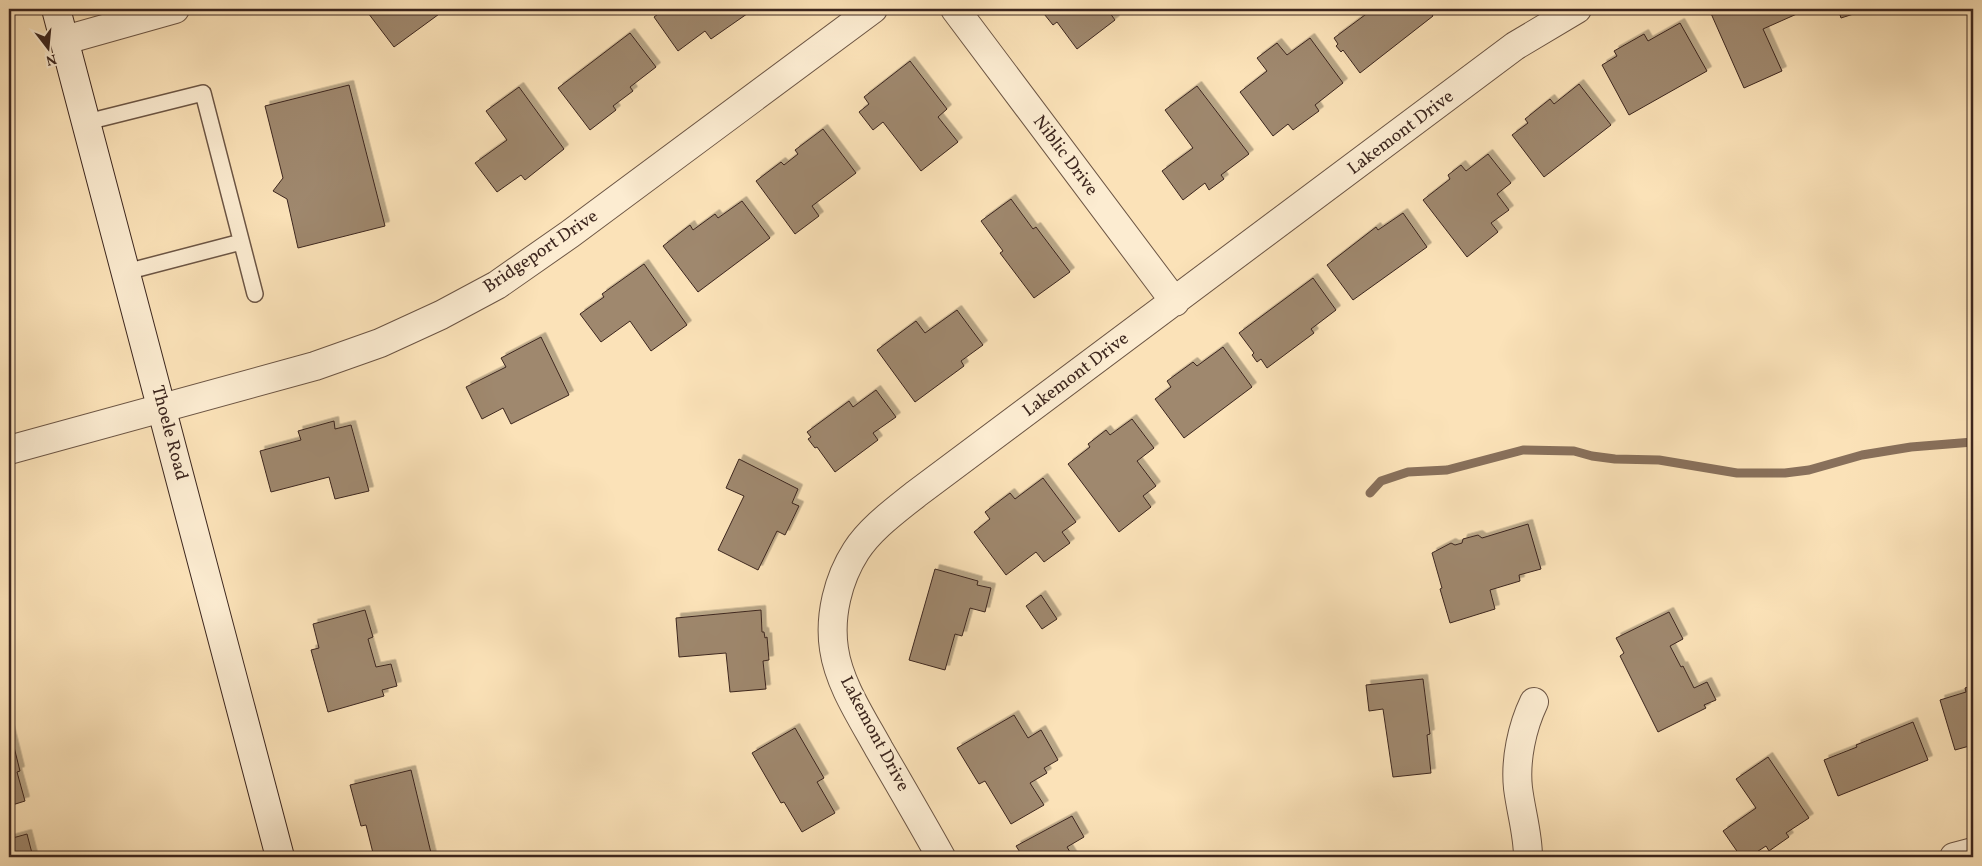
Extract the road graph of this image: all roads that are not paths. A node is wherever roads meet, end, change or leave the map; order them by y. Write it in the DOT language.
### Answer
graph roads {
  1 [pos="56,9"];
  2 [pos="175,9"];
  3 [pos="873,9"];
  4 [pos="955,9"];
  5 [pos="1577,9"];
  6 [pos="65,40"];
  7 [pos="87,122"];
  8 [pos="241,242"];
  9 [pos="126,272"];
  10 [pos="255,294"];
  11 [pos="1174,302"];
  12 [pos="162,408"];
  13 [pos="9,450"];
  14 [pos="1534,702"];
  15 [pos="1973,852"];
  16 [pos="280,857"];
  17 [pos="942,857"];
  18 [pos="1528,857"];
  19 [pos="1954,857"];
  1 -- 6 [label="street, Thoele Road"];
  2 -- 6 [label="street"];
  3 -- 12 [label="street, Bridgeport Drive"];
  4 -- 11 [label="street, Niblic Drive"];
  5 -- 11 [label="street, Lakemont Drive"];
  6 -- 7 [label="street, Thoele Road"];
  7 -- 8 [label="lane"];
  7 -- 9 [label="street, Thoele Road"];
  8 -- 9 [label="lane"];
  8 -- 10 [label="lane"];
  9 -- 12 [label="street, Thoele Road"];
  11 -- 17 [label="street, Lakemont Drive"];
  12 -- 13 [label="street, Bridgeport Drive"];
  12 -- 16 [label="street, Thoele Road"];
  14 -- 18 [label="street"];
  15 -- 19 [label="street"];
}
